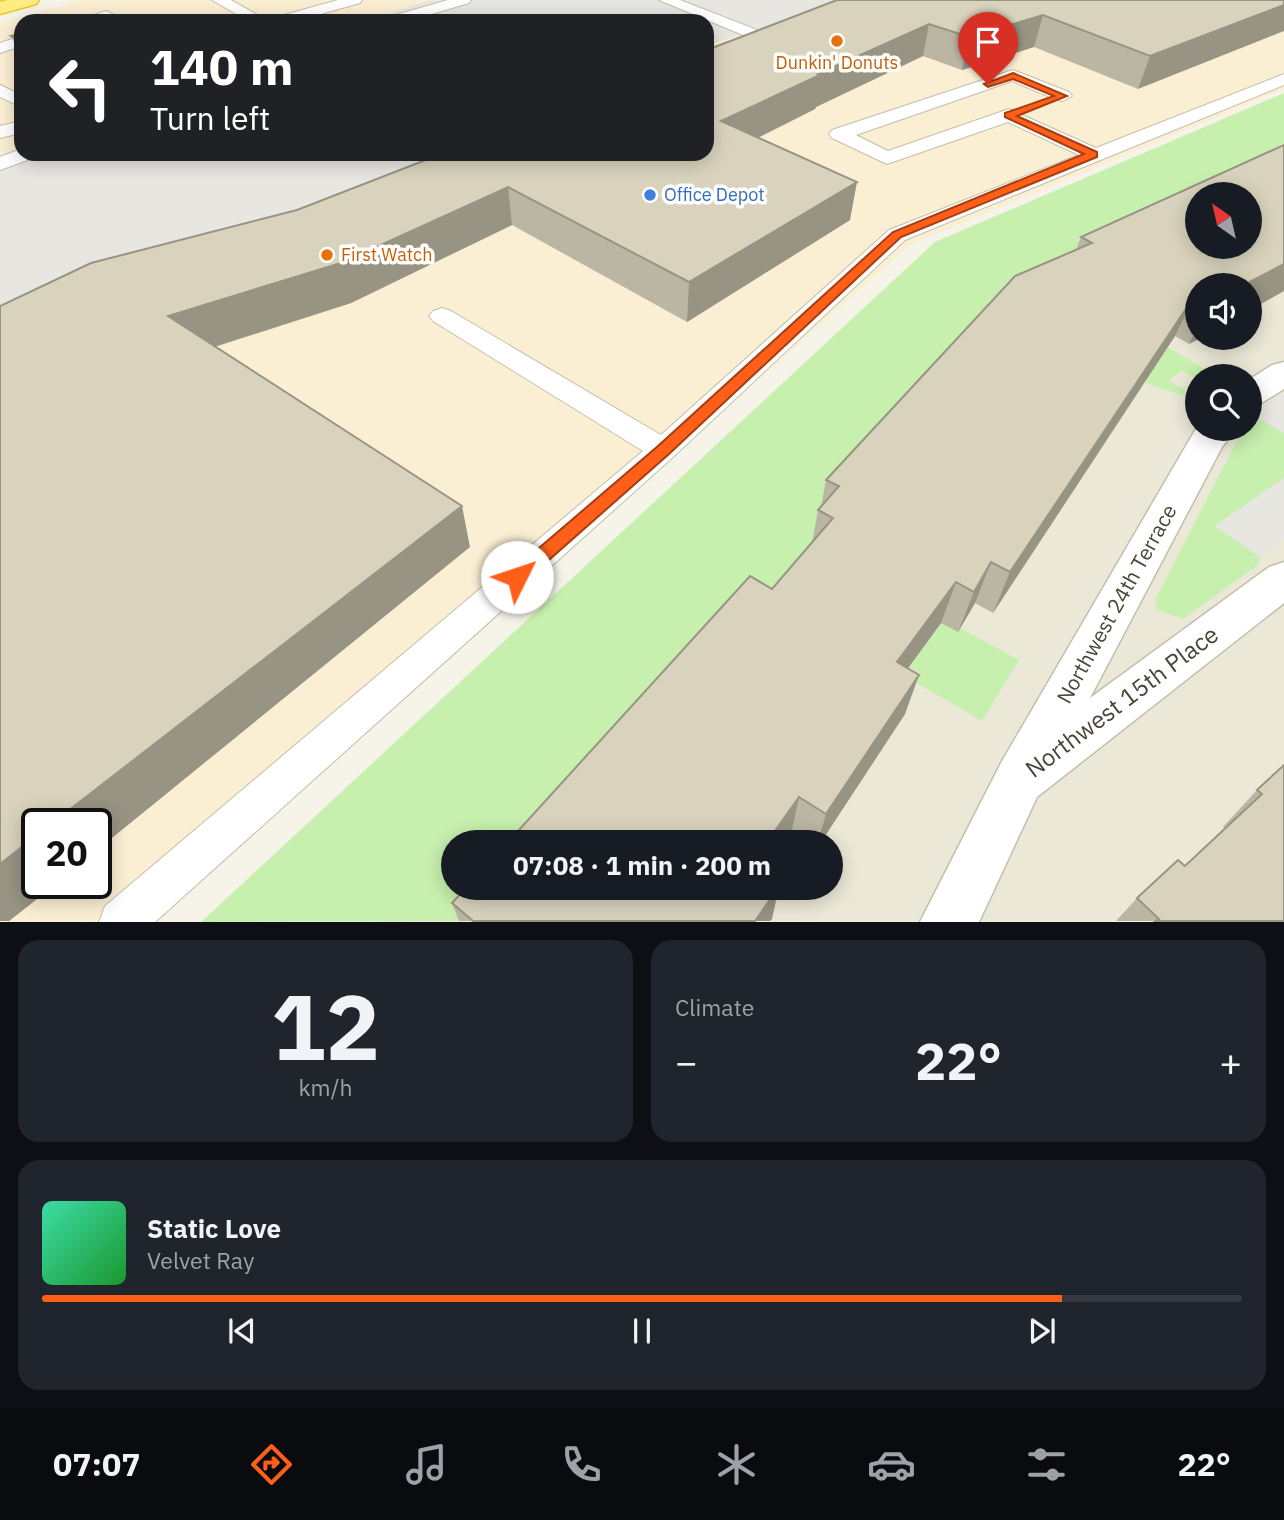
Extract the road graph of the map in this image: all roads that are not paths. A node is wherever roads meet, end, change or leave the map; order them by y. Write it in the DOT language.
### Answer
graph roads {
  1 [pos="29,0"];
  2 [pos="219,0"];
  3 [pos="355,0"];
  4 [pos="464,0"];
  5 [pos="669,1"];
  6 [pos="0,8"];
  7 [pos="246,14"];
  8 [pos="304,14"];
  9 [pos="415,14"];
  10 [pos="708,14"];
  11 [pos="714,16"];
  12 [pos="738,46"];
  13 [pos="1284,79"];
  14 [pos="1009,115"];
  15 [pos="1093,155"];
  16 [pos="442,316"];
  17 [pos="1284,373"];
  18 [pos="1262,387"];
  19 [pos="1206,441"];
  20 [pos="663,450"];
  21 [pos="1284,579"];
  22 [pos="1019,780"];
  23 [pos="121,922"];
  24 [pos="949,922"];
  1 -- 6 [label="highway"];
  2 -- 7 [label="lane"];
  3 -- 8 [label="lane"];
  4 -- 9 [label="lane"];
  5 -- 10 [label="lane"];
  11 -- 12 [label="lane"];
  13 -- 15 [label="lane"];
  14 -- 14 [label="lane"];
  14 -- 15 [label="lane"];
  15 -- 20 [label="lane"];
  16 -- 20 [label="lane"];
  17 -- 18 [label="street"];
  19 -- 22 [label="street, Northwest 24th Terrace"];
  20 -- 23 [label="lane"];
  21 -- 22 [label="street, Northwest 15th Place"];
  22 -- 24 [label="street, Northwest 15th Place"];
}
